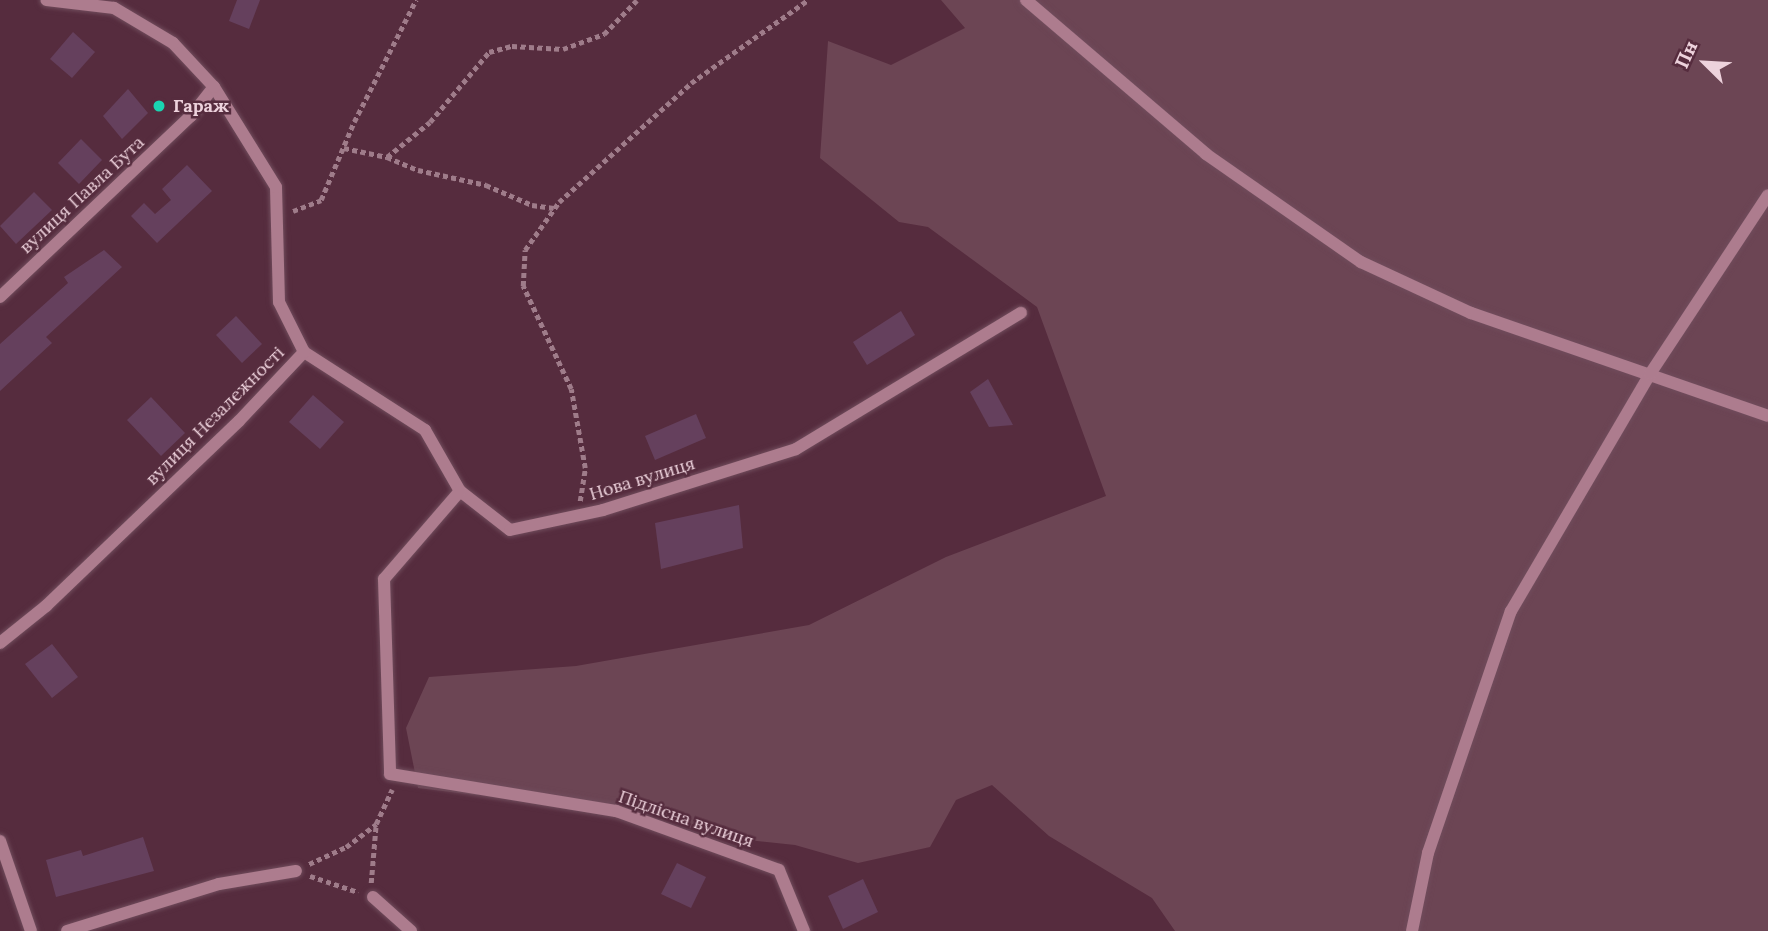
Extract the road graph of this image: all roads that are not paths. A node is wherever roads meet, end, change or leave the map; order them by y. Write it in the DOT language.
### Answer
graph roads {
  1 [pos="46,0"];
  2 [pos="1026,0"];
  3 [pos="214,87"];
  4 [pos="1768,195"];
  5 [pos="0,297"];
  6 [pos="1021,313"];
  7 [pos="304,352"];
  8 [pos="1650,374"];
  9 [pos="1768,416"];
  10 [pos="460,491"];
  11 [pos="0,643"];
  12 [pos="0,841"];
  13 [pos="296,871"];
  14 [pos="373,897"];
  15 [pos="31,931"];
  16 [pos="67,931"];
  17 [pos="411,931"];
  18 [pos="804,931"];
  19 [pos="1412,931"];
  1 -- 3 [label="street, вулиця Незалежності"];
  2 -- 8 [label="street"];
  3 -- 5 [label="street, вулиця Павла Бута"];
  3 -- 7 [label="street, вулиця Незалежності"];
  4 -- 8 [label="street"];
  6 -- 10 [label="street, Нова вулиця"];
  7 -- 10 [label="street, Нова вулиця"];
  7 -- 11 [label="street, вулиця Незалежності"];
  8 -- 9 [label="street"];
  8 -- 19 [label="street"];
  10 -- 18 [label="street, Підлісна вулиця"];
  12 -- 15 [label="street"];
  13 -- 16 [label="street"];
  14 -- 17 [label="street"];
}
